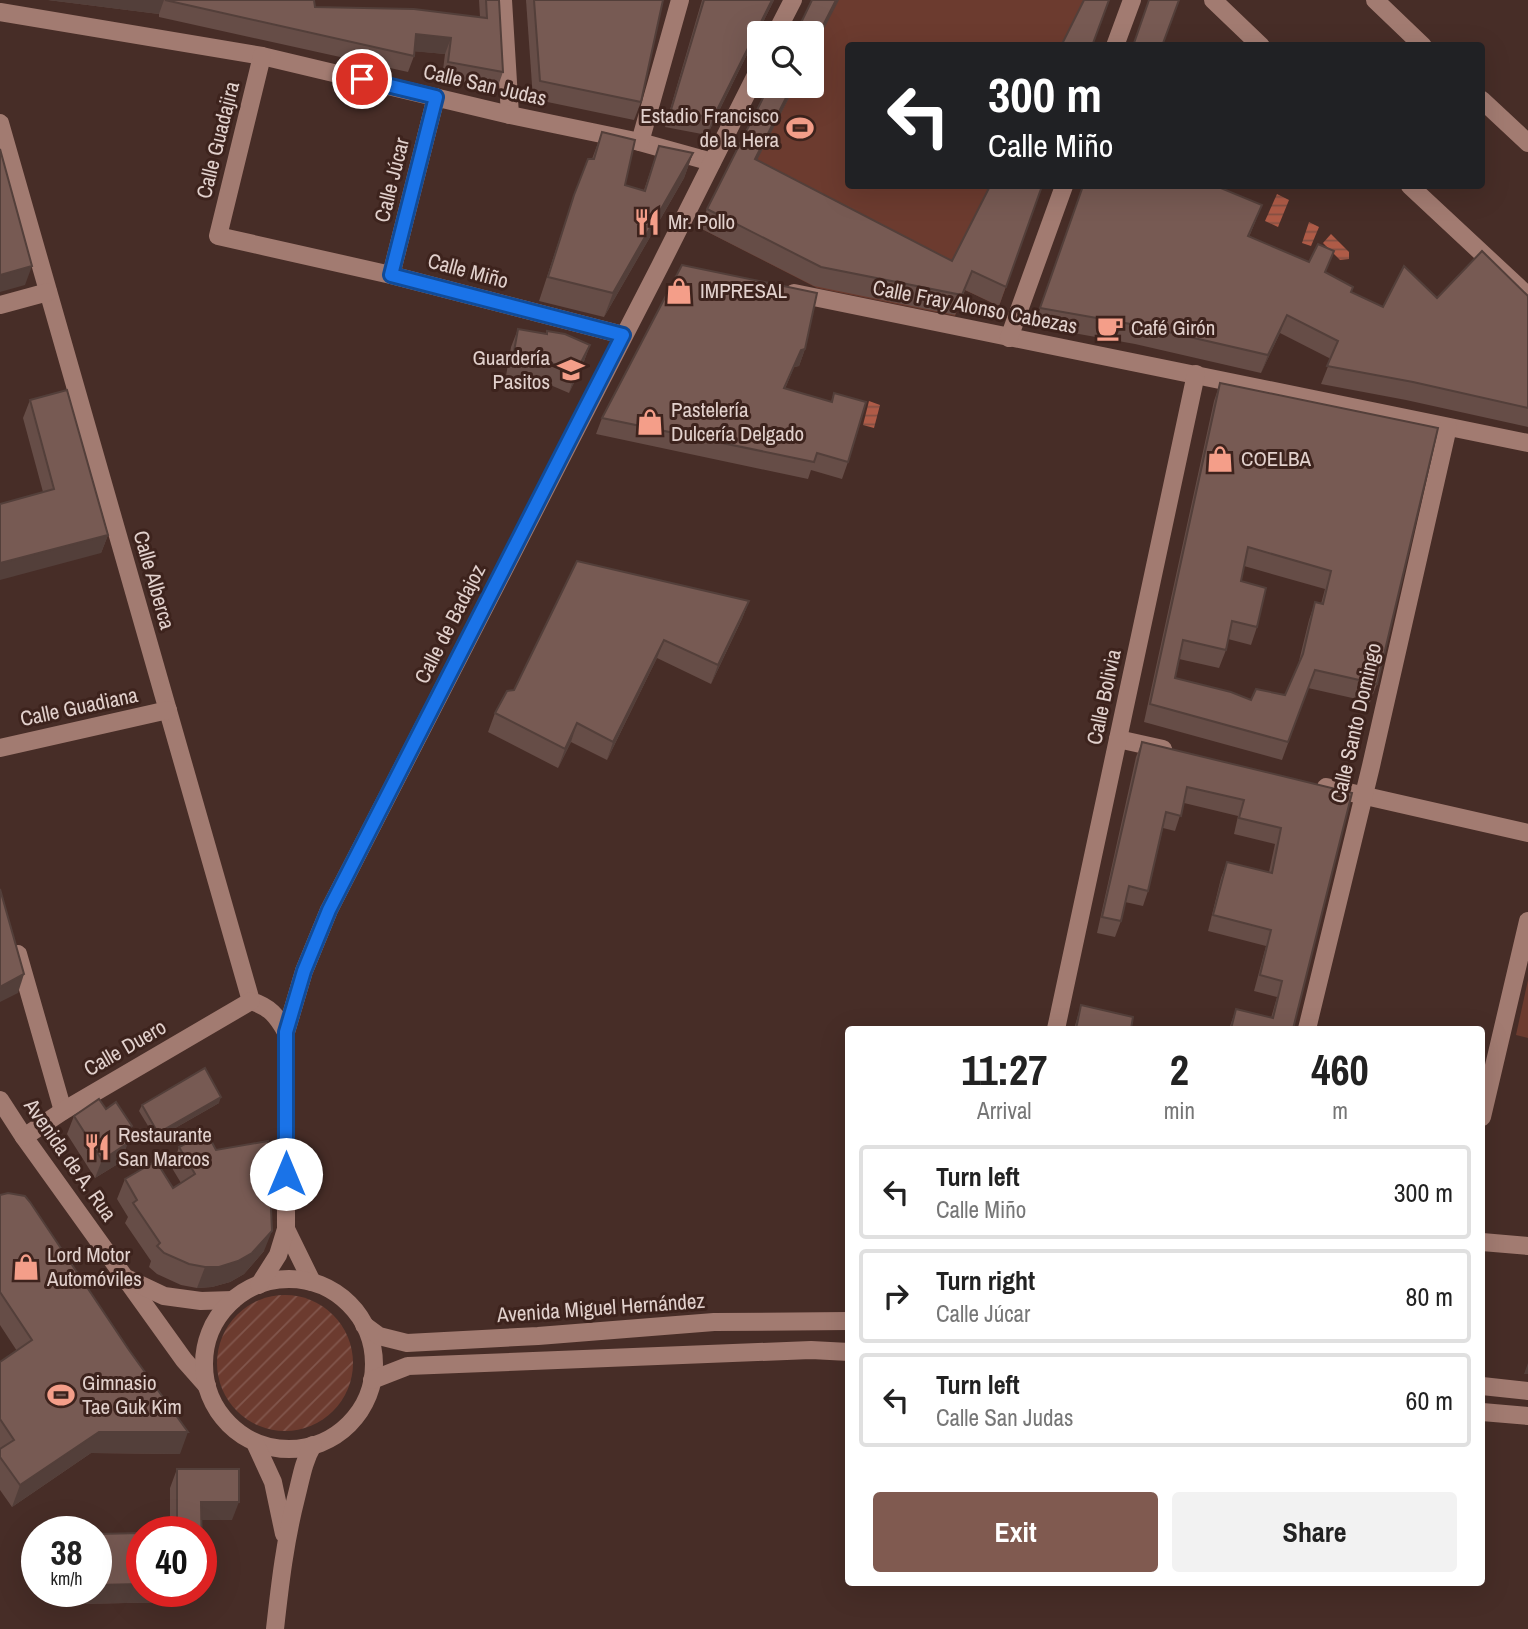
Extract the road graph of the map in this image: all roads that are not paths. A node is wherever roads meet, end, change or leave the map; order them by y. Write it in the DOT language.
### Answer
graph roads {
  1 [pos="503,0"];
  2 [pos="680,0"];
  3 [pos="793,0"];
  4 [pos="1132,0"];
  5 [pos="1213,0"];
  6 [pos="1375,0"];
  7 [pos="0,12"];
  8 [pos="782,21"];
  9 [pos="1116,42"];
  10 [pos="1257,42"];
  11 [pos="1419,42"];
  12 [pos="262,56"];
  13 [pos="747,93"];
  14 [pos="436,97"];
  15 [pos="1485,103"];
  16 [pos="510,115"];
  17 [pos="0,123"];
  18 [pos="640,142"];
  19 [pos="1528,143"];
  20 [pos="712,162"];
  21 [pos="1063,189"];
  22 [pos="1413,189"];
  23 [pos="218,236"];
  24 [pos="391,275"];
  25 [pos="780,290"];
  26 [pos="48,292"];
  27 [pos="1528,296"];
  28 [pos="0,305"];
  29 [pos="623,335"];
  30 [pos="1009,338"];
  31 [pos="1196,374"];
  32 [pos="1448,427"];
  33 [pos="1528,443"];
  34 [pos="168,710"];
  35 [pos="1118,739"];
  36 [pos="0,748"];
  37 [pos="1186,755"];
  38 [pos="1314,784"];
  39 [pos="1363,795"];
  40 [pos="1528,833"];
  41 [pos="1528,921"];
  42 [pos="15,942"];
  43 [pos="251,1001"];
  44 [pos="1057,1026"];
  45 [pos="1308,1026"];
  46 [pos="286,1032"];
  47 [pos="0,1100"];
  48 [pos="1485,1104"];
  49 [pos="63,1111"];
  50 [pos="24,1137"];
  51 [pos="286,1229"];
  52 [pos="1485,1242"];
  53 [pos="1528,1247"];
  54 [pos="128,1279"];
  55 [pos="312,1282"];
  56 [pos="259,1284"];
  57 [pos="233,1300"];
  58 [pos="845,1321"];
  59 [pos="362,1324"];
  60 [pos="845,1352"];
  61 [pos="372,1381"];
  62 [pos="207,1386"];
  63 [pos="1485,1386"];
  64 [pos="1528,1391"];
  65 [pos="1485,1412"];
  66 [pos="1528,1416"];
  67 [pos="256,1445"];
  68 [pos="313,1445"];
  69 [pos="285,1541"];
  70 [pos="275,1629"];
  1 -- 16 [label="street"];
  2 -- 18 [label="street"];
  3 -- 8 [label="street"];
  4 -- 9 [label="street"];
  5 -- 10 [label="street"];
  6 -- 11 [label="street"];
  7 -- 12 [label="street, Calle San Judas"];
  12 -- 14 [label="street, Calle San Judas"];
  12 -- 23 [label="street, Calle Guadajira"];
  13 -- 20 [label="street, Calle de Badajoz"];
  14 -- 16 [label="street, Calle San Judas"];
  14 -- 24 [label="street, Calle Júcar"];
  15 -- 19 [label="street"];
  16 -- 18 [label="street, Calle San Judas"];
  17 -- 26 [label="street, Calle Alberca"];
  18 -- 20 [label="street, Calle San Judas"];
  20 -- 29 [label="street, Calle de Badajoz"];
  21 -- 30 [label="street"];
  22 -- 27 [label="street"];
  23 -- 24 [label="street, Calle Miño"];
  24 -- 29 [label="street, Calle Miño"];
  25 -- 30 [label="street, Calle Fray Alonso Cabezas"];
  26 -- 28 [label="street"];
  26 -- 34 [label="street, Calle Alberca"];
  29 -- 46 [label="street, Calle de Badajoz"];
  30 -- 31 [label="street, Calle Fray Alonso Cabezas"];
  31 -- 32 [label="street, Calle Fray Alonso Cabezas"];
  31 -- 35 [label="street, Calle Bolivia"];
  32 -- 33 [label="street, Calle Fray Alonso Cabezas"];
  32 -- 39 [label="street, Calle Santo Domingo"];
  34 -- 36 [label="street, Calle Guadiana"];
  34 -- 43 [label="street, Calle Alberca"];
  35 -- 37 [label="street"];
  35 -- 44 [label="street, Calle Bolivia"];
  38 -- 39 [label="street"];
  39 -- 40 [label="street"];
  39 -- 45 [label="street, Calle Santo Domingo"];
  41 -- 48 [label="street"];
  42 -- 49 [label="street"];
  43 -- 46 [label="street"];
  43 -- 49 [label="street, Calle Duero"];
  46 -- 51 [label="street, Calle de Badajoz"];
  47 -- 50 [label="street, Avenida de A. Rua"];
  49 -- 50 [label="street, Calle Duero"];
  50 -- 54 [label="street, Avenida de A. Rua"];
  51 -- 55 [label="street, Calle de Badajoz"];
  51 -- 56 [label="street, Calle de Badajoz"];
  52 -- 53 [label="street"];
  54 -- 57 [label="street, Avenida de A. Rua"];
  54 -- 62 [label="street, Avenida de A. Rua"];
  55 -- 56 [label="street"];
  55 -- 59 [label="street"];
  56 -- 57 [label="street"];
  57 -- 62 [label="street"];
  58 -- 59 [label="street, Avenida Miguel Hernández"];
  59 -- 61 [label="street"];
  60 -- 61 [label="street"];
  61 -- 68 [label="street"];
  62 -- 67 [label="street"];
  63 -- 64 [label="street"];
  65 -- 66 [label="street"];
  67 -- 68 [label="street"];
  67 -- 69 [label="street"];
  68 -- 69 [label="street"];
  69 -- 70 [label="street"];
}
